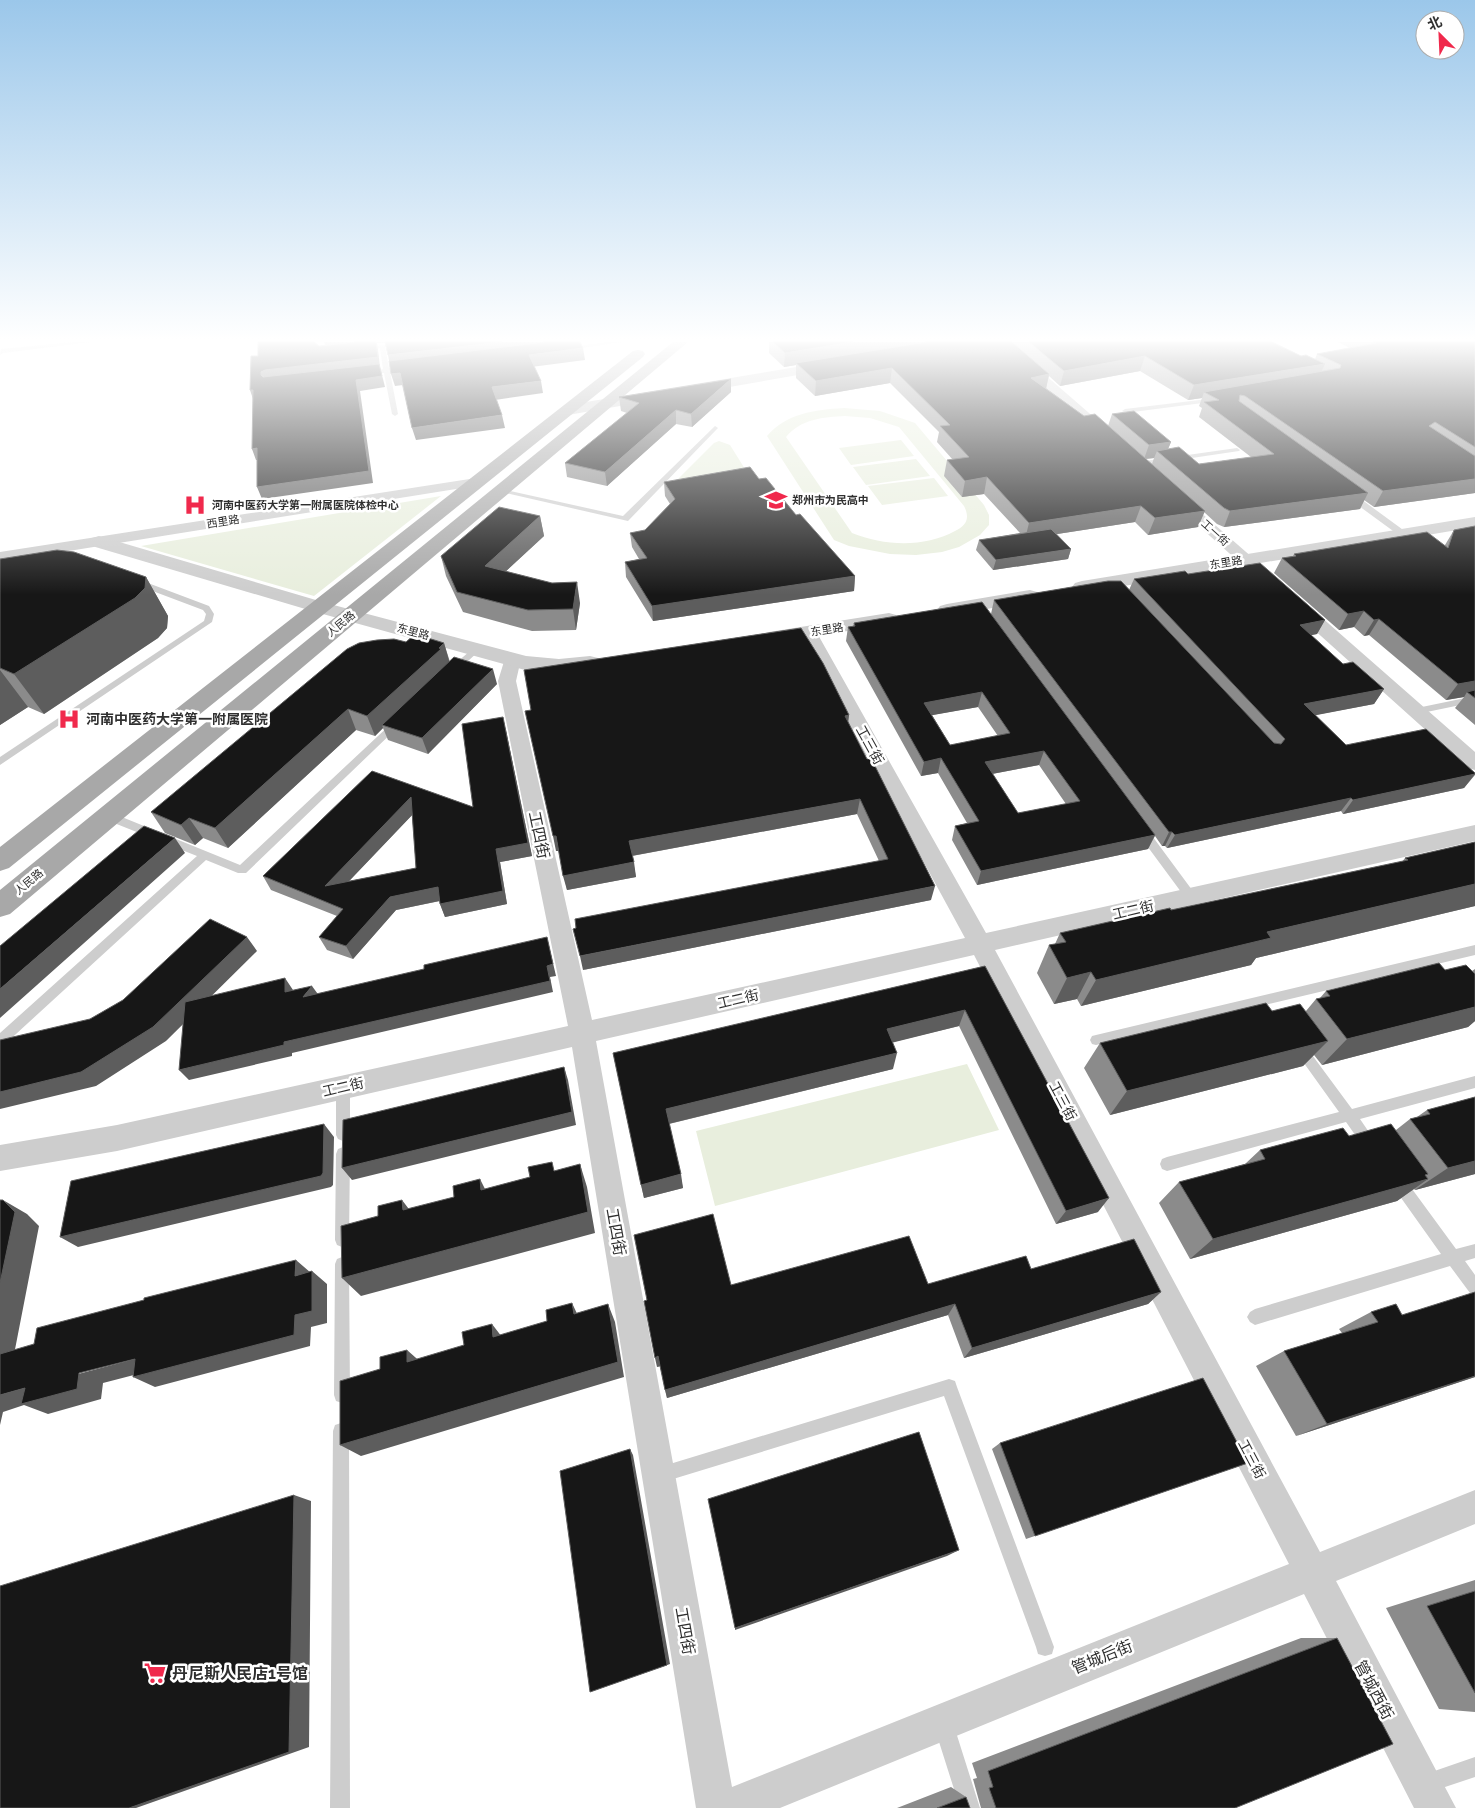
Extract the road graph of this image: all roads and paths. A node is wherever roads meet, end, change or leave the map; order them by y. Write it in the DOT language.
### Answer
graph roads {
  1 [pos="547,426"];
  2 [pos="580,426"];
  3 [pos="1096,426"];
  4 [pos="715,428"];
  5 [pos="1237,450"];
  6 [pos="1138,464"];
  7 [pos="1152,476"];
  8 [pos="476,482"];
  9 [pos="1166,489"];
  10 [pos="501,491"];
  11 [pos="1347,494"];
  12 [pos="1475,522"];
  13 [pos="1403,534"];
  14 [pos="99,542"];
  15 [pos="0,557"];
  16 [pos="1246,560"];
  17 [pos="126,579"];
  18 [pos="319,607"];
  19 [pos="351,616"];
  20 [pos="808,633"];
  21 [pos="750,641"];
  22 [pos="476,649"];
  23 [pos="512,659"];
  24 [pos="606,662"];
  25 [pos="448,676"];
  26 [pos="1475,699"];
  27 [pos="1416,711"];
  28 [pos="405,716"];
  29 [pos="0,762"];
  30 [pos="1475,763"];
  31 [pos="108,816"];
  32 [pos="1139,826"];
  33 [pos="1475,833"];
  34 [pos="205,855"];
  35 [pos="0,861"];
  36 [pos="1191,897"];
  37 [pos="0,906"];
  38 [pos="981,944"];
  39 [pos="1475,950"];
  40 [pos="1422,962"];
  41 [pos="1434,976"];
  42 [pos="1265,1000"];
  43 [pos="1276,1015"];
  44 [pos="582,1034"];
  45 [pos="1293,1038"];
  46 [pos="1096,1040"];
  47 [pos="0,1041"];
  48 [pos="1475,1082"];
  49 [pos="343,1087"];
  50 [pos="1349,1116"];
  51 [pos="1378,1155"];
  52 [pos="0,1158"];
  53 [pos="1167,1164"];
  54 [pos="1390,1171"];
  55 [pos="1475,1251"];
  56 [pos="1453,1258"];
  57 [pos="1475,1288"];
  58 [pos="1255,1317"];
  59 [pos="658,1476"];
  60 [pos="1475,1507"];
  61 [pos="1312,1573"];
  62 [pos="1045,1647"];
  63 [pos="943,1721"];
  64 [pos="1475,1766"];
  65 [pos="1430,1796"];
  66 [pos="340,1808"];
  67 [pos="716,1808"];
  68 [pos="730,1808"];
  69 [pos="970,1808"];
  1 -- 8 [label="main road, 人民路"];
  2 -- 10 [label="main road, 人民路"];
  3 -- 6 [label="street"];
  4 -- 10 [label="lane"];
  5 -- 6 [label="lane"];
  6 -- 7 [label="street"];
  8 -- 14 [label="street, 西里路"];
  8 -- 18 [label="main road, 人民路"];
  9 -- 16 [label="street, 工一街"];
  10 -- 19 [label="main road, 人民路"];
  11 -- 13 [label="lane"];
  12 -- 13 [label="street, 东里路"];
  13 -- 16 [label="street, 东里路"];
  14 -- 15 [label="street, 西里路"];
  14 -- 18 [label="street, 东里路"];
  16 -- 20 [label="street, 东里路"];
  16 -- 27 [label="street, 工一街"];
  17 -- 29 [label="lane"];
  18 -- 19 [label="street, 东里路"];
  18 -- 35 [label="main road, 人民路"];
  19 -- 22 [label="street, 东里路"];
  19 -- 31 [label="main road, 人民路"];
  20 -- 21 [label="street, 东里路"];
  20 -- 38 [label="street, 工三街"];
  22 -- 23 [label="street, 东里路"];
  22 -- 25 [label="lane"];
  23 -- 24 [label="street, 东里路"];
  23 -- 44 [label="street, 工四街"];
  26 -- 27 [label="lane"];
  27 -- 30 [label="street, 工一街"];
  28 -- 34 [label="lane"];
  31 -- 34 [label="lane"];
  31 -- 37 [label="main road, 人民路"];
  32 -- 36 [label="lane"];
  33 -- 36 [label="street, 工二街"];
  34 -- 47 [label="lane"];
  36 -- 38 [label="street, 工二街"];
  38 -- 44 [label="street, 工二街"];
  38 -- 61 [label="street, 工三街"];
  39 -- 40 [label="lane"];
  40 -- 41 [label="lane"];
  40 -- 42 [label="lane"];
  42 -- 43 [label="lane"];
  42 -- 46 [label="lane"];
  44 -- 49 [label="street, 工二街"];
  44 -- 59 [label="street, 工四街"];
  45 -- 50 [label="lane"];
  48 -- 50 [label="lane"];
  49 -- 52 [label="street, 工二街"];
  49 -- 66 [label="lane"];
  50 -- 51 [label="lane"];
  50 -- 53 [label="lane"];
  54 -- 56 [label="lane"];
  55 -- 56 [label="lane"];
  56 -- 57 [label="lane"];
  56 -- 58 [label="lane"];
  59 -- 62 [label="lane"];
  59 -- 67 [label="street, 工四街"];
  60 -- 61 [label="street, 管城后街"];
  61 -- 63 [label="street, 管城后街"];
  61 -- 65 [label="street, 管城西街"];
  63 -- 68 [label="street, 管城后街"];
  63 -- 69 [label="lane"];
  64 -- 65 [label="lane"];
}
